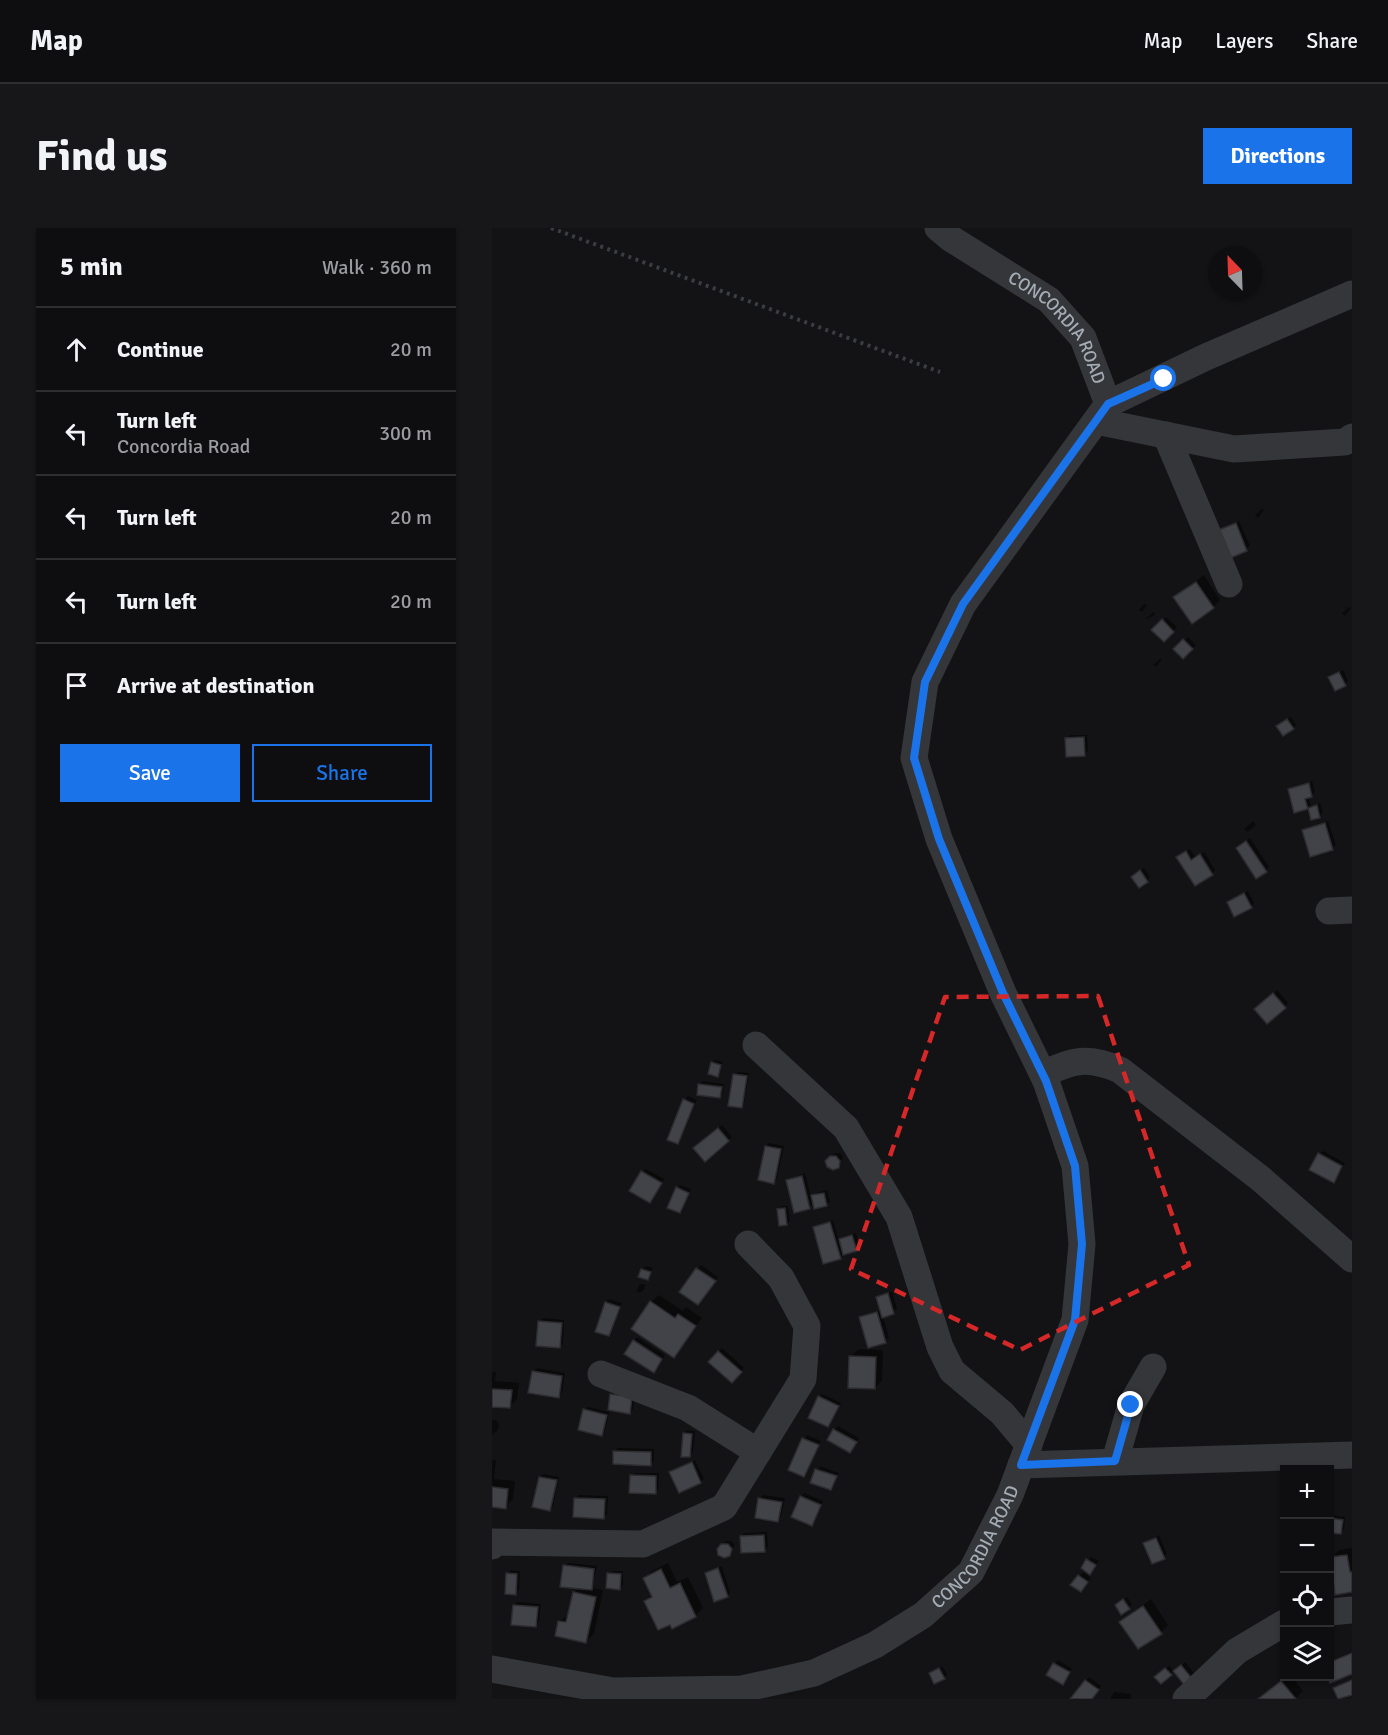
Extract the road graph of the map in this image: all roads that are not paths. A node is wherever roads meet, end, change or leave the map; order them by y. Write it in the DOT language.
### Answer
graph roads {
  1 [pos="938,228"];
  2 [pos="1352,294"];
  3 [pos="1102,413"];
  4 [pos="1166,435"];
  5 [pos="1352,437"];
  6 [pos="1229,584"];
  7 [pos="756,1045"];
  8 [pos="1043,1074"];
  9 [pos="748,1244"];
  10 [pos="1352,1258"];
  11 [pos="1153,1367"];
  12 [pos="601,1374"];
  13 [pos="758,1452"];
  14 [pos="1025,1455"];
  15 [pos="1352,1455"];
  16 [pos="1115,1461"];
  17 [pos="493,1543"];
  18 [pos="1352,1610"];
  19 [pos="1334,1612"];
  20 [pos="1280,1625"];
  21 [pos="492,1669"];
  22 [pos="1186,1699"];
  1 -- 3 [label="street, CONCORDIA ROAD"];
  2 -- 3 [label="street"];
  3 -- 4 [label="street"];
  3 -- 8 [label="street, CONCORDIA ROAD"];
  4 -- 5 [label="street"];
  4 -- 6 [label="street"];
  7 -- 14 [label="street"];
  8 -- 10 [label="street"];
  8 -- 14 [label="street, CONCORDIA ROAD"];
  9 -- 13 [label="street"];
  11 -- 16 [label="street"];
  12 -- 13 [label="street"];
  13 -- 17 [label="street"];
  14 -- 16 [label="street"];
  14 -- 21 [label="street, CONCORDIA ROAD"];
  15 -- 16 [label="street"];
  18 -- 19 [label="street"];
  20 -- 22 [label="street"];
}
